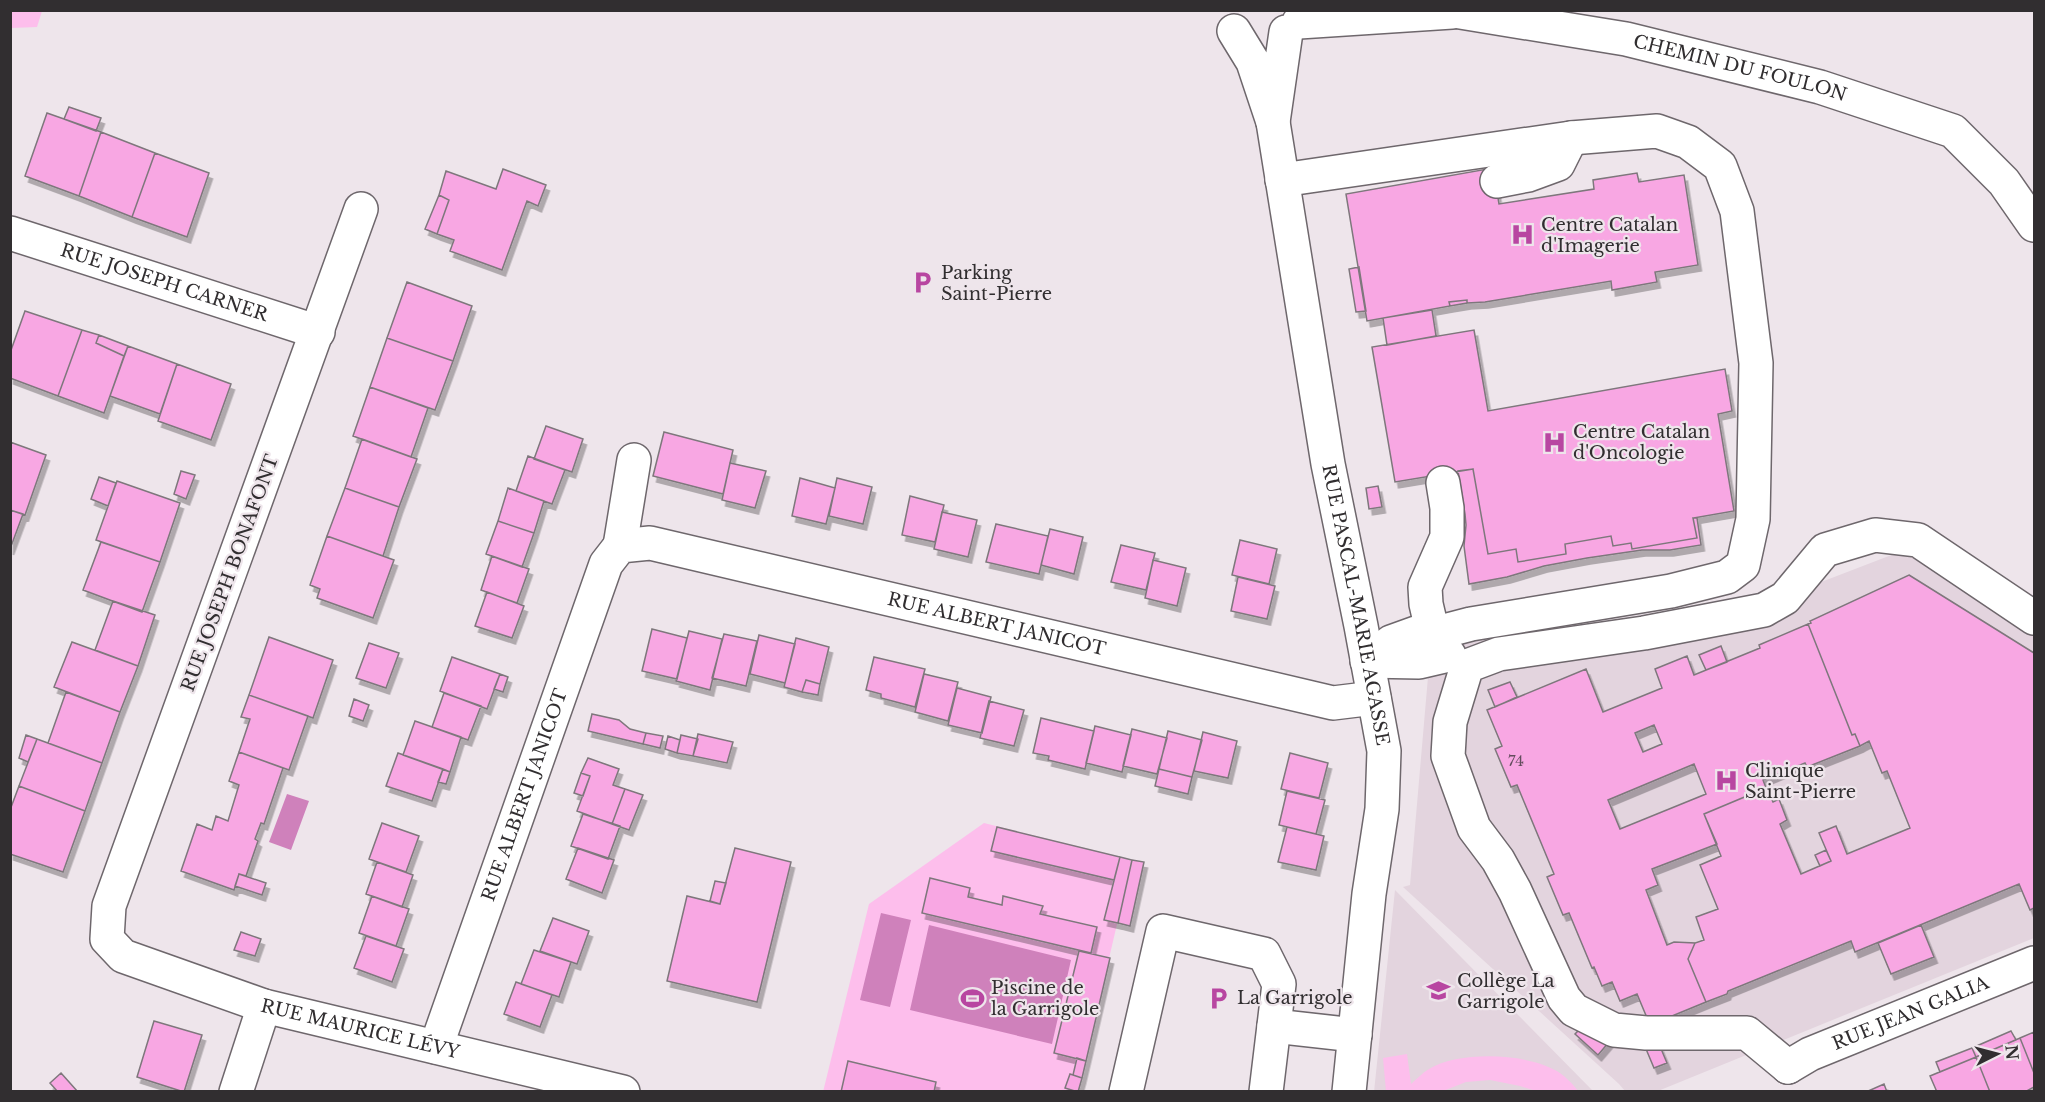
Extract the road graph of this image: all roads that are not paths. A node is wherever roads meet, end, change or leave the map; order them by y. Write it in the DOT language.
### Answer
graph roads {
  1 [pos="1450,11"];
  2 [pos="1225,21"];
  3 [pos="1298,22"];
  4 [pos="1273,122"];
  5 [pos="1571,138"];
  6 [pos="1282,180"];
  7 [pos="1497,181"];
  8 [pos="2019,186"];
  9 [pos="361,209"];
  10 [pos="2034,225"];
  11 [pos="10,233"];
  12 [pos="318,332"];
  13 [pos="634,460"];
  14 [pos="1443,483"];
  15 [pos="620,546"];
  16 [pos="2034,618"];
  17 [pos="1450,652"];
  18 [pos="1367,661"];
  19 [pos="1374,698"];
  20 [pos="107,939"];
  21 [pos="2034,963"];
  22 [pos="264,1006"];
  23 [pos="1274,1026"];
  24 [pos="1355,1035"];
  25 [pos="436,1047"];
  26 [pos="1784,1079"];
  27 [pos="236,1092"];
  28 [pos="623,1092"];
  29 [pos="1126,1092"];
  30 [pos="1266,1092"];
  31 [pos="1349,1092"];
  1 -- 3 [label="street, CHEMIN DU FOULON"];
  1 -- 8 [label="street, CHEMIN DU FOULON"];
  2 -- 3 [label="street, CHEMIN DU FOULON"];
  2 -- 4 [label="street, RUE PASCAL-MARIE AGASSE"];
  3 -- 4 [label="street, RUE PASCAL-MARIE AGASSE"];
  4 -- 6 [label="street, RUE PASCAL-MARIE AGASSE"];
  5 -- 6 [label="street"];
  5 -- 7 [label="street"];
  5 -- 17 [label="street"];
  6 -- 18 [label="street, RUE PASCAL-MARIE AGASSE"];
  8 -- 10 [label="street, CHEMIN DU FOULON"];
  9 -- 12 [label="street, RUE JOSEPH BONAFONT"];
  11 -- 12 [label="street, RUE JOSEPH CARNER"];
  12 -- 20 [label="street, RUE JOSEPH BONAFONT"];
  13 -- 15 [label="street, RUE ALBERT JANICOT"];
  14 -- 17 [label="street"];
  15 -- 19 [label="street, RUE ALBERT JANICOT"];
  15 -- 25 [label="street, RUE ALBERT JANICOT"];
  16 -- 17 [label="street"];
  17 -- 18 [label="street"];
  17 -- 26 [label="street"];
  18 -- 19 [label="street, RUE PASCAL-MARIE AGASSE"];
  19 -- 24 [label="street, RUE PASCAL-MARIE AGASSE"];
  20 -- 22 [label="street, RUE MAURICE LÉVY"];
  21 -- 26 [label="street, RUE JEAN GALIA"];
  22 -- 25 [label="street, RUE MAURICE LÉVY"];
  22 -- 27 [label="street"];
  23 -- 24 [label="street"];
  23 -- 29 [label="street"];
  23 -- 30 [label="street"];
  24 -- 31 [label="street, RUE PASCAL-MARIE AGASSE"];
  25 -- 28 [label="street, RUE MAURICE LÉVY"];
}
